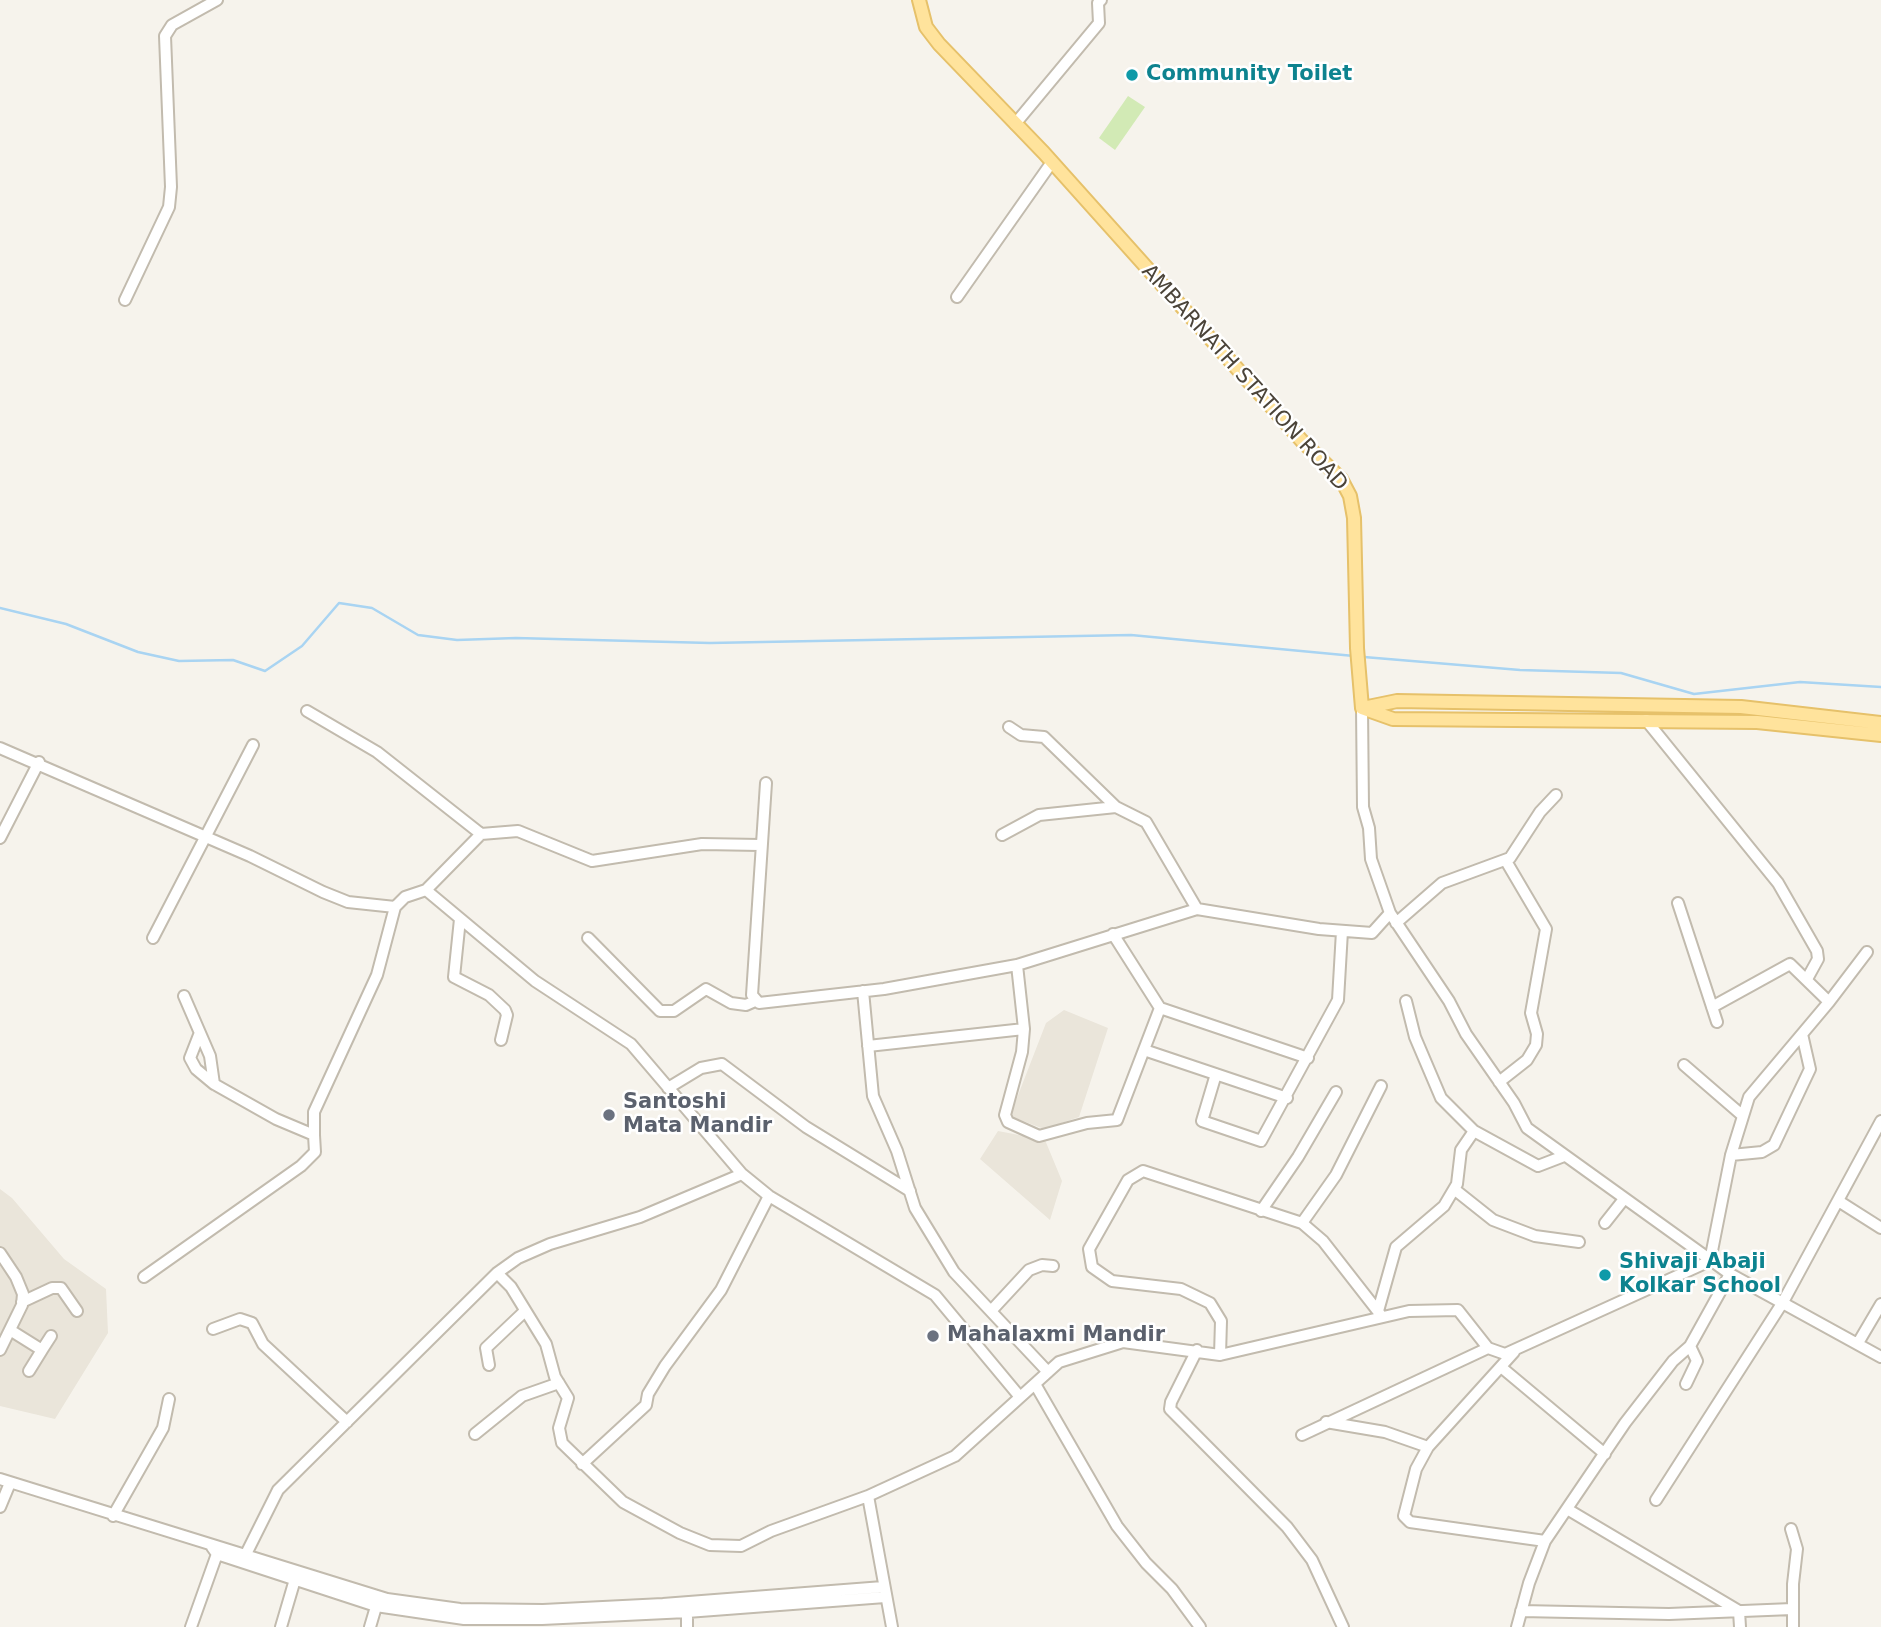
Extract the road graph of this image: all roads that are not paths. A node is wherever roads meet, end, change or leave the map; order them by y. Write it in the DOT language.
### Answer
graph roads {
  1 [pos="217,0"];
  2 [pos="919,0"];
  3 [pos="1098,1"];
  4 [pos="1015,124"];
  5 [pos="1052,163"];
  6 [pos="957,297"];
  7 [pos="125,300"];
  8 [pos="1362,708"];
  9 [pos="307,711"];
  10 [pos="1646,720"];
  11 [pos="1881,723"];
  12 [pos="1009,727"];
  13 [pos="1881,735"];
  14 [pos="253,745"];
  15 [pos="0,748"];
  16 [pos="39,762"];
  17 [pos="766,783"];
  18 [pos="1556,795"];
  19 [pos="1116,807"];
  20 [pos="481,834"];
  21 [pos="1002,835"];
  22 [pos="205,836"];
  23 [pos="0,838"];
  24 [pos="760,845"];
  25 [pos="1506,861"];
  26 [pos="426,890"];
  27 [pos="1678,904"];
  28 [pos="395,907"];
  29 [pos="1197,909"];
  30 [pos="1393,918"];
  31 [pos="460,919"];
  32 [pos="1342,931"];
  33 [pos="1113,934"];
  34 [pos="153,938"];
  35 [pos="588,938"];
  36 [pos="1867,952"];
  37 [pos="1017,965"];
  38 [pos="1807,979"];
  39 [pos="863,992"];
  40 [pos="184,996"];
  41 [pos="755,1001"];
  42 [pos="1406,1001"];
  43 [pos="1829,1002"];
  44 [pos="1712,1007"];
  45 [pos="1160,1008"];
  46 [pos="1717,1022"];
  47 [pos="1024,1029"];
  48 [pos="1802,1034"];
  49 [pos="199,1035"];
  50 [pos="501,1040"];
  51 [pos="868,1046"];
  52 [pos="1144,1050"];
  53 [pos="1308,1058"];
  54 [pos="1684,1065"];
  55 [pos="1216,1074"];
  56 [pos="1499,1082"];
  57 [pos="214,1084"];
  58 [pos="1381,1086"];
  59 [pos="668,1088"];
  60 [pos="1336,1092"];
  61 [pos="1287,1098"];
  62 [pos="1743,1116"];
  63 [pos="1881,1121"];
  64 [pos="1474,1131"];
  65 [pos="314,1135"];
  66 [pos="1731,1155"];
  67 [pos="1564,1156"];
  68 [pos="742,1174"];
  69 [pos="1454,1189"];
  70 [pos="909,1191"];
  71 [pos="769,1196"];
  72 [pos="1624,1199"];
  73 [pos="1840,1202"];
  74 [pos="1261,1211"];
  75 [pos="1302,1223"];
  76 [pos="1605,1223"];
  77 [pos="1881,1228"];
  78 [pos="1579,1242"];
  79 [pos="0,1253"];
  80 [pos="1710,1261"];
  81 [pos="1053,1266"];
  82 [pos="498,1273"];
  83 [pos="1730,1274"];
  84 [pos="144,1277"];
  85 [pos="22,1302"];
  86 [pos="1783,1302"];
  87 [pos="1881,1304"];
  88 [pos="76,1311"];
  89 [pos="525,1311"];
  90 [pos="991,1311"];
  91 [pos="1380,1314"];
  92 [pos="213,1329"];
  93 [pos="10,1330"];
  94 [pos="51,1336"];
  95 [pos="1858,1343"];
  96 [pos="1690,1346"];
  97 [pos="1488,1348"];
  98 [pos="0,1350"];
  99 [pos="42,1350"];
  100 [pos="1197,1350"];
  101 [pos="1514,1352"];
  102 [pos="1220,1355"];
  103 [pos="1881,1357"];
  104 [pos="489,1365"];
  105 [pos="1500,1367"];
  106 [pos="29,1371"];
  107 [pos="1048,1372"];
  108 [pos="559,1383"];
  109 [pos="1035,1384"];
  110 [pos="1686,1384"];
  111 [pos="1020,1397"];
  112 [pos="169,1399"];
  113 [pos="347,1422"];
  114 [pos="1326,1422"];
  115 [pos="475,1434"];
  116 [pos="1302,1435"];
  117 [pos="1428,1447"];
  118 [pos="1605,1454"];
  119 [pos="582,1464"];
  120 [pos="5,1481"];
  121 [pos="867,1496"];
  122 [pos="1657,1500"];
  123 [pos="0,1507"];
  124 [pos="1567,1509"];
  125 [pos="113,1516"];
  126 [pos="1791,1529"];
  127 [pos="1545,1541"];
  128 [pos="214,1551"];
  129 [pos="246,1554"];
  130 [pos="296,1576"];
  131 [pos="884,1592"];
  132 [pos="377,1601"];
  133 [pos="687,1607"];
  134 [pos="1792,1609"];
  135 [pos="1521,1611"];
  136 [pos="1739,1611"];
  137 [pos="1685,1614"];
  138 [pos="464,1619"];
  139 [pos="542,1619"];
  140 [pos="191,1627"];
  141 [pos="281,1627"];
  142 [pos="370,1627"];
  143 [pos="687,1627"];
  144 [pos="892,1627"];
  145 [pos="1200,1627"];
  146 [pos="1343,1627"];
  147 [pos="1517,1627"];
  148 [pos="1686,1627"];
  149 [pos="1740,1627"];
  150 [pos="1793,1627"];
  1 -- 7 [label="street"];
  2 -- 4 [label="main road, AMBARNATH STATION ROAD"];
  3 -- 4 [label="street"];
  4 -- 5 [label="main road, AMBARNATH STATION ROAD"];
  5 -- 6 [label="street"];
  5 -- 8 [label="main road, AMBARNATH STATION ROAD"];
  8 -- 10 [label="main road"];
  8 -- 11 [label="main road"];
  8 -- 30 [label="street, AMBARNATH STATION ROAD"];
  9 -- 20 [label="street"];
  10 -- 13 [label="main road"];
  10 -- 38 [label="street"];
  12 -- 19 [label="street"];
  14 -- 22 [label="street"];
  15 -- 16 [label="street"];
  16 -- 22 [label="street"];
  16 -- 23 [label="street"];
  17 -- 24 [label="street"];
  18 -- 25 [label="street"];
  19 -- 21 [label="street"];
  19 -- 29 [label="street"];
  20 -- 24 [label="street"];
  20 -- 26 [label="street"];
  22 -- 28 [label="street"];
  22 -- 34 [label="street"];
  24 -- 41 [label="street"];
  25 -- 30 [label="street"];
  25 -- 56 [label="street"];
  26 -- 28 [label="street"];
  26 -- 31 [label="street"];
  27 -- 44 [label="street"];
  28 -- 65 [label="street"];
  29 -- 32 [label="street"];
  29 -- 33 [label="street"];
  30 -- 32 [label="street"];
  30 -- 56 [label="street, AMBARNATH STATION ROAD"];
  31 -- 50 [label="street"];
  31 -- 59 [label="street"];
  32 -- 53 [label="street"];
  33 -- 37 [label="street"];
  33 -- 45 [label="street"];
  35 -- 41 [label="street"];
  36 -- 43 [label="street"];
  37 -- 39 [label="street"];
  37 -- 47 [label="street"];
  38 -- 43 [label="street"];
  38 -- 44 [label="street"];
  39 -- 41 [label="street"];
  39 -- 51 [label="street"];
  40 -- 49 [label="street"];
  42 -- 64 [label="street"];
  43 -- 48 [label="street"];
  44 -- 46 [label="street"];
  45 -- 52 [label="street"];
  45 -- 53 [label="street"];
  47 -- 51 [label="street"];
  47 -- 52 [label="street"];
  48 -- 62 [label="street"];
  48 -- 66 [label="street"];
  49 -- 57 [label="street"];
  49 -- 57 [label="street"];
  51 -- 70 [label="street"];
  52 -- 55 [label="street"];
  53 -- 61 [label="street"];
  54 -- 62 [label="street"];
  55 -- 61 [label="street"];
  55 -- 61 [label="street"];
  56 -- 67 [label="street, AMBARNATH STATION ROAD"];
  57 -- 65 [label="street"];
  58 -- 75 [label="street"];
  59 -- 68 [label="street"];
  59 -- 70 [label="street"];
  60 -- 74 [label="street"];
  62 -- 66 [label="street"];
  63 -- 73 [label="street"];
  64 -- 67 [label="street"];
  64 -- 69 [label="street"];
  65 -- 84 [label="street"];
  66 -- 80 [label="street"];
  67 -- 72 [label="street, AMBARNATH STATION ROAD"];
  68 -- 71 [label="street"];
  68 -- 82 [label="street"];
  69 -- 78 [label="street"];
  69 -- 91 [label="street"];
  70 -- 90 [label="street"];
  71 -- 111 [label="street"];
  71 -- 119 [label="street"];
  72 -- 76 [label="street"];
  72 -- 80 [label="street, AMBARNATH STATION ROAD"];
  73 -- 77 [label="street"];
  73 -- 86 [label="street"];
  74 -- 75 [label="street"];
  74 -- 102 [label="street"];
  75 -- 91 [label="street"];
  79 -- 85 [label="street"];
  80 -- 83 [label="street, AMBARNATH STATION ROAD"];
  80 -- 101 [label="street"];
  81 -- 90 [label="street"];
  82 -- 89 [label="street"];
  82 -- 113 [label="street"];
  83 -- 86 [label="street, AMBARNATH STATION ROAD"];
  83 -- 96 [label="street"];
  85 -- 88 [label="street"];
  85 -- 93 [label="street"];
  86 -- 95 [label="street, AMBARNATH STATION ROAD"];
  86 -- 122 [label="street"];
  87 -- 95 [label="street"];
  89 -- 104 [label="street"];
  89 -- 108 [label="street"];
  90 -- 107 [label="street"];
  91 -- 97 [label="street"];
  91 -- 102 [label="street"];
  92 -- 113 [label="street"];
  93 -- 98 [label="street"];
  93 -- 99 [label="street"];
  94 -- 99 [label="street"];
  95 -- 103 [label="street, AMBARNATH STATION ROAD"];
  96 -- 110 [label="street"];
  96 -- 118 [label="street"];
  97 -- 101 [label="street"];
  97 -- 114 [label="street"];
  99 -- 106 [label="street"];
  100 -- 102 [label="street"];
  100 -- 107 [label="street"];
  100 -- 146 [label="street"];
  101 -- 105 [label="street"];
  105 -- 117 [label="street"];
  105 -- 118 [label="street"];
  107 -- 109 [label="street"];
  108 -- 115 [label="street"];
  108 -- 119 [label="street"];
  109 -- 111 [label="street"];
  109 -- 145 [label="street"];
  111 -- 121 [label="street"];
  112 -- 125 [label="street"];
  113 -- 129 [label="street"];
  114 -- 116 [label="street"];
  114 -- 117 [label="street"];
  117 -- 127 [label="street"];
  118 -- 124 [label="street"];
  119 -- 121 [label="street"];
  120 -- 123 [label="street"];
  120 -- 125 [label="street"];
  121 -- 131 [label="street"];
  124 -- 127 [label="street"];
  124 -- 136 [label="street"];
  125 -- 128 [label="street"];
  126 -- 134 [label="street"];
  127 -- 135 [label="street"];
  128 -- 129 [label="street"];
  128 -- 130 [label="street"];
  128 -- 140 [label="street"];
  129 -- 130 [label="street"];
  130 -- 132 [label="street"];
  130 -- 141 [label="street"];
  131 -- 133 [label="street"];
  131 -- 144 [label="street"];
  132 -- 138 [label="street"];
  132 -- 142 [label="street"];
  133 -- 139 [label="street"];
  133 -- 143 [label="street"];
  134 -- 136 [label="street"];
  134 -- 150 [label="street"];
  135 -- 137 [label="street"];
  135 -- 147 [label="street"];
  136 -- 137 [label="street"];
  136 -- 149 [label="street"];
  137 -- 148 [label="street"];
  138 -- 139 [label="street"];
}
